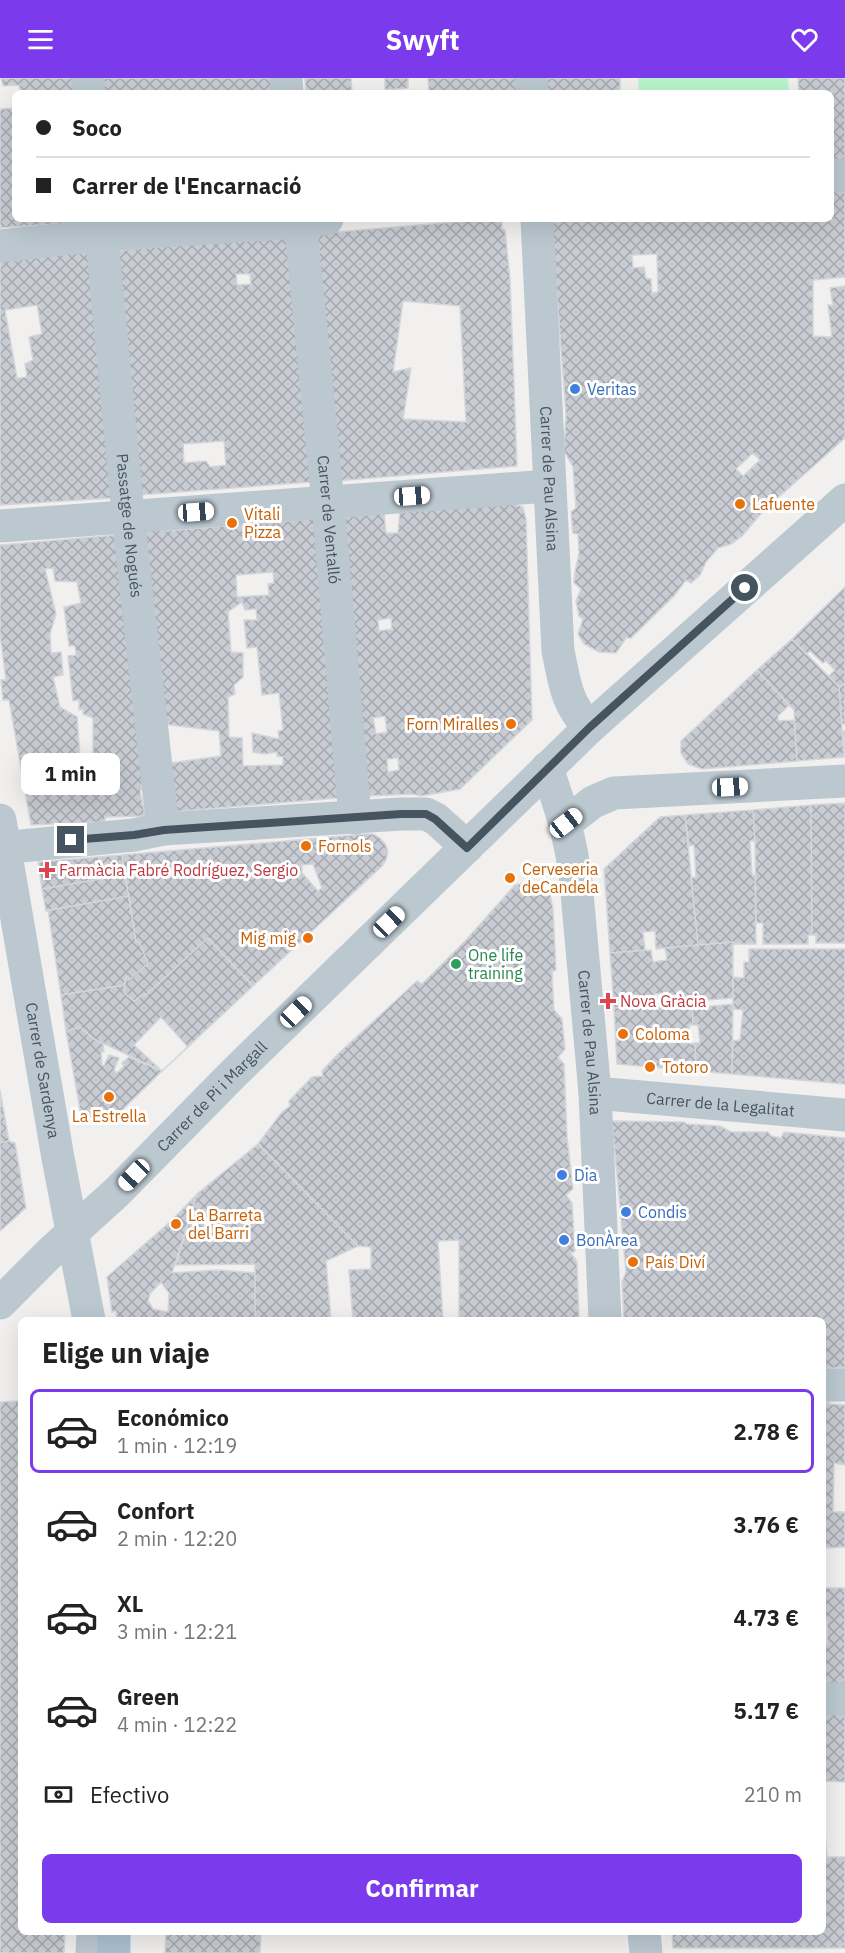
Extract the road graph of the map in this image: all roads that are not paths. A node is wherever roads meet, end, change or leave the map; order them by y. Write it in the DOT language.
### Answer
graph roads {
  1 [pos="288,222"];
  2 [pos="300,222"];
  3 [pos="537,222"];
  4 [pos="100,227"];
  5 [pos="0,246"];
  6 [pos="549,486"];
  7 [pos="845,500"];
  8 [pos="328,503"];
  9 [pos="128,516"];
  10 [pos="0,526"];
  11 [pos="589,728"];
  12 [pos="547,768"];
  13 [pos="845,781"];
  14 [pos="355,818"];
  15 [pos="566,823"];
  16 [pos="164,830"];
  17 [pos="2,838"];
  18 [pos="467,848"];
  19 [pos="595,1093"];
  20 [pos="845,1115"];
  21 [pos="72,1233"];
  22 [pos="0,1303"];
  23 [pos="88,1317"];
  24 [pos="605,1317"];
  25 [pos="826,1385"];
  26 [pos="845,1385"];
  27 [pos="826,1699"];
  28 [pos="845,1699"];
  29 [pos="93,1935"];
  30 [pos="114,1935"];
  31 [pos="644,1935"];
  32 [pos="92,1953"];
  33 [pos="114,1953"];
  34 [pos="646,1953"];
  1 -- 4 [label="street"];
  2 -- 8 [label="street, Carrer de Ventalló"];
  3 -- 6 [label="street, Carrer de Pau Alsina"];
  4 -- 5 [label="street"];
  4 -- 9 [label="street, Passatge de Nogués"];
  6 -- 8 [label="street"];
  6 -- 11 [label="street, Carrer de Pau Alsina"];
  7 -- 11 [label="street, Carrer de Pi i Margall"];
  8 -- 9 [label="street"];
  8 -- 14 [label="street, Carrer de Ventalló"];
  9 -- 10 [label="street"];
  9 -- 16 [label="street, Passatge de Nogués"];
  11 -- 12 [label="street, Carrer de Pi i Margall"];
  12 -- 15 [label="street, Carrer de Pau Alsina"];
  12 -- 18 [label="street, Carrer de Pi i Margall"];
  13 -- 15 [label="street"];
  14 -- 16 [label="street"];
  14 -- 18 [label="street"];
  15 -- 19 [label="street, Carrer de Pau Alsina"];
  16 -- 17 [label="street"];
  17 -- 21 [label="street, Carrer de Sardenya"];
  18 -- 21 [label="street, Carrer de Pi i Margall"];
  19 -- 20 [label="street, Carrer de la Legalitat"];
  19 -- 24 [label="street, Carrer de Pau Alsina"];
  21 -- 22 [label="street, Carrer de Pi i Margall"];
  21 -- 23 [label="street, Carrer de Sardenya"];
  25 -- 26 [label="street"];
  27 -- 28 [label="street"];
  29 -- 32 [label="street"];
  30 -- 33 [label="main road"];
  31 -- 34 [label="street"];
}
